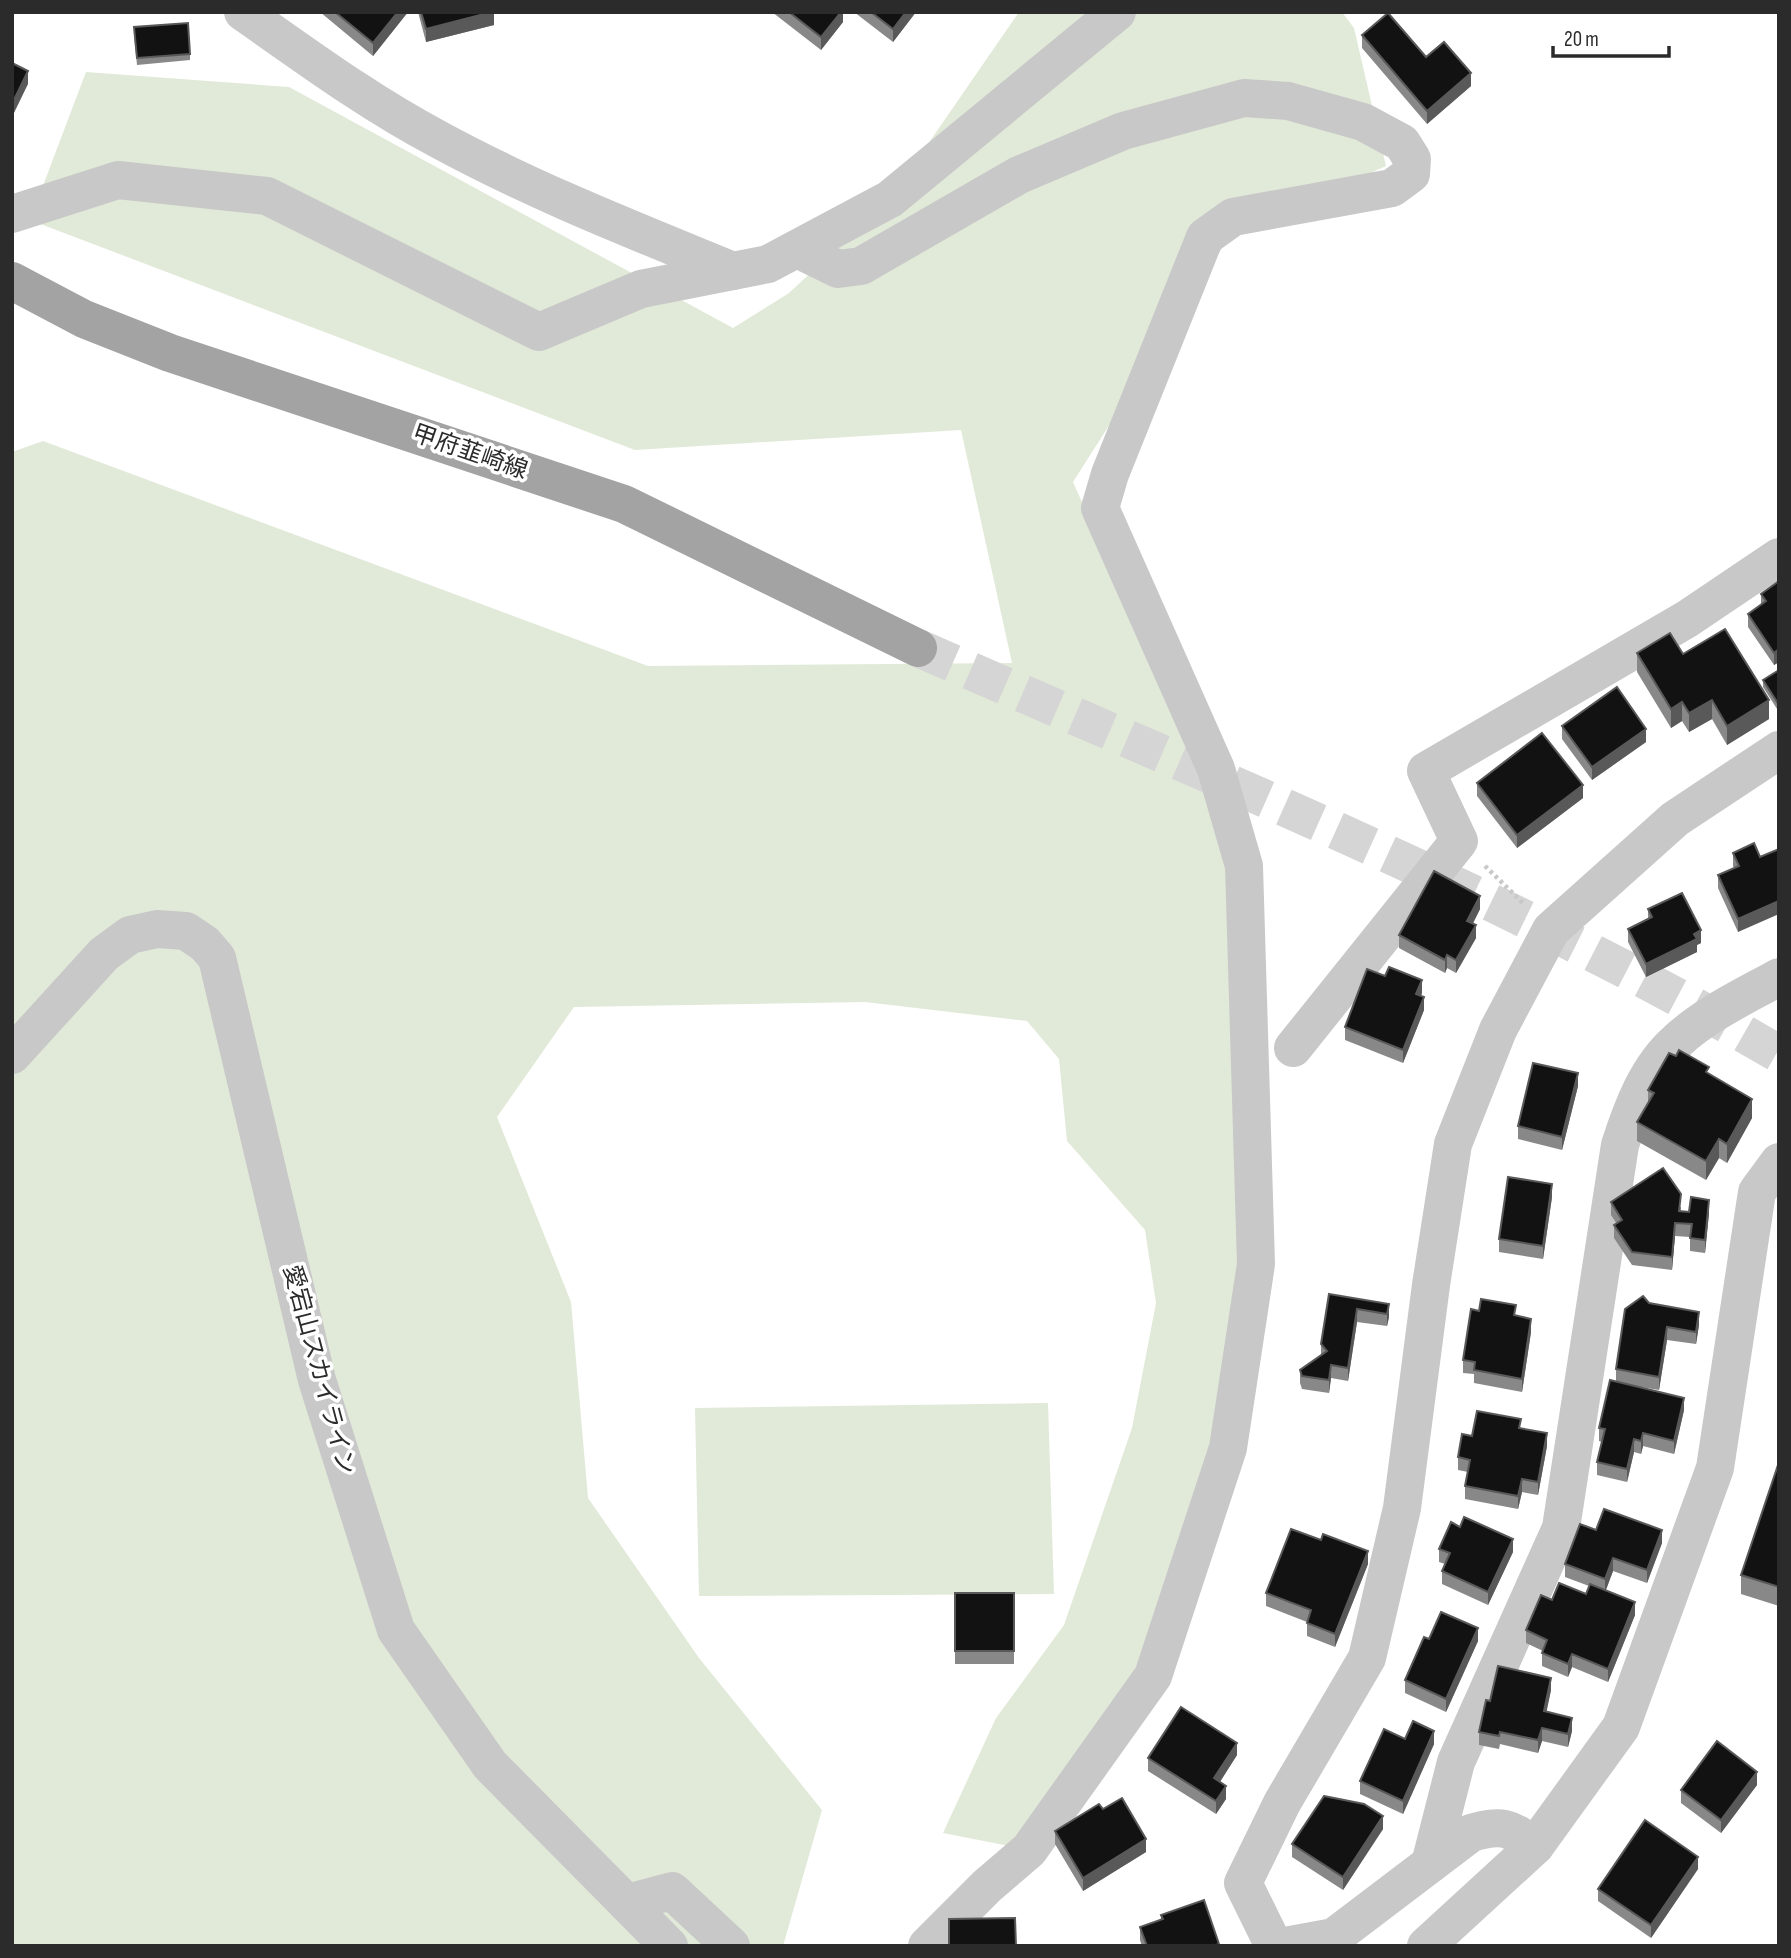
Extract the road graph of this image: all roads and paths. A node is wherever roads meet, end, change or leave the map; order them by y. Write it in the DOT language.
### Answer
graph roads {
  1 [pos="243,12"];
  2 [pos="1117,12"];
  3 [pos="12,214"];
  4 [pos="797,249"];
  5 [pos="733,271"];
  6 [pos="12,281"];
  7 [pos="1779,556"];
  8 [pos="918,648"];
  9 [pos="1779,750"];
  10 [pos="1459,841"];
  11 [pos="1551,930"];
  12 [pos="1779,977"];
  13 [pos="1293,1048"];
  14 [pos="12,1055"];
  15 [pos="1779,1162"];
  16 [pos="1535,1846"];
  17 [pos="1430,1864"];
  18 [pos="626,1903"];
  19 [pos="669,1946"];
  20 [pos="731,1946"];
  21 [pos="928,1946"];
  22 [pos="1274,1946"];
  23 [pos="1285,1946"];
  24 [pos="1426,1946"];
  1 -- 5 [label="street"];
  2 -- 4 [label="street"];
  3 -- 5 [label="street"];
  4 -- 5 [label="street"];
  4 -- 21 [label="street"];
  6 -- 8 [label="main road, 甲府韮崎線"];
  7 -- 10 [label="street"];
  9 -- 11 [label="street"];
  10 -- 11 [label="path"];
  10 -- 13 [label="street"];
  11 -- 22 [label="street"];
  12 -- 17 [label="street"];
  14 -- 18 [label="street, 愛宕山スカイライン"];
  15 -- 16 [label="street"];
  16 -- 17 [label="street"];
  16 -- 24 [label="street"];
  17 -- 23 [label="street"];
  18 -- 19 [label="street, 愛宕山スカイライン"];
  18 -- 20 [label="street"];
}
